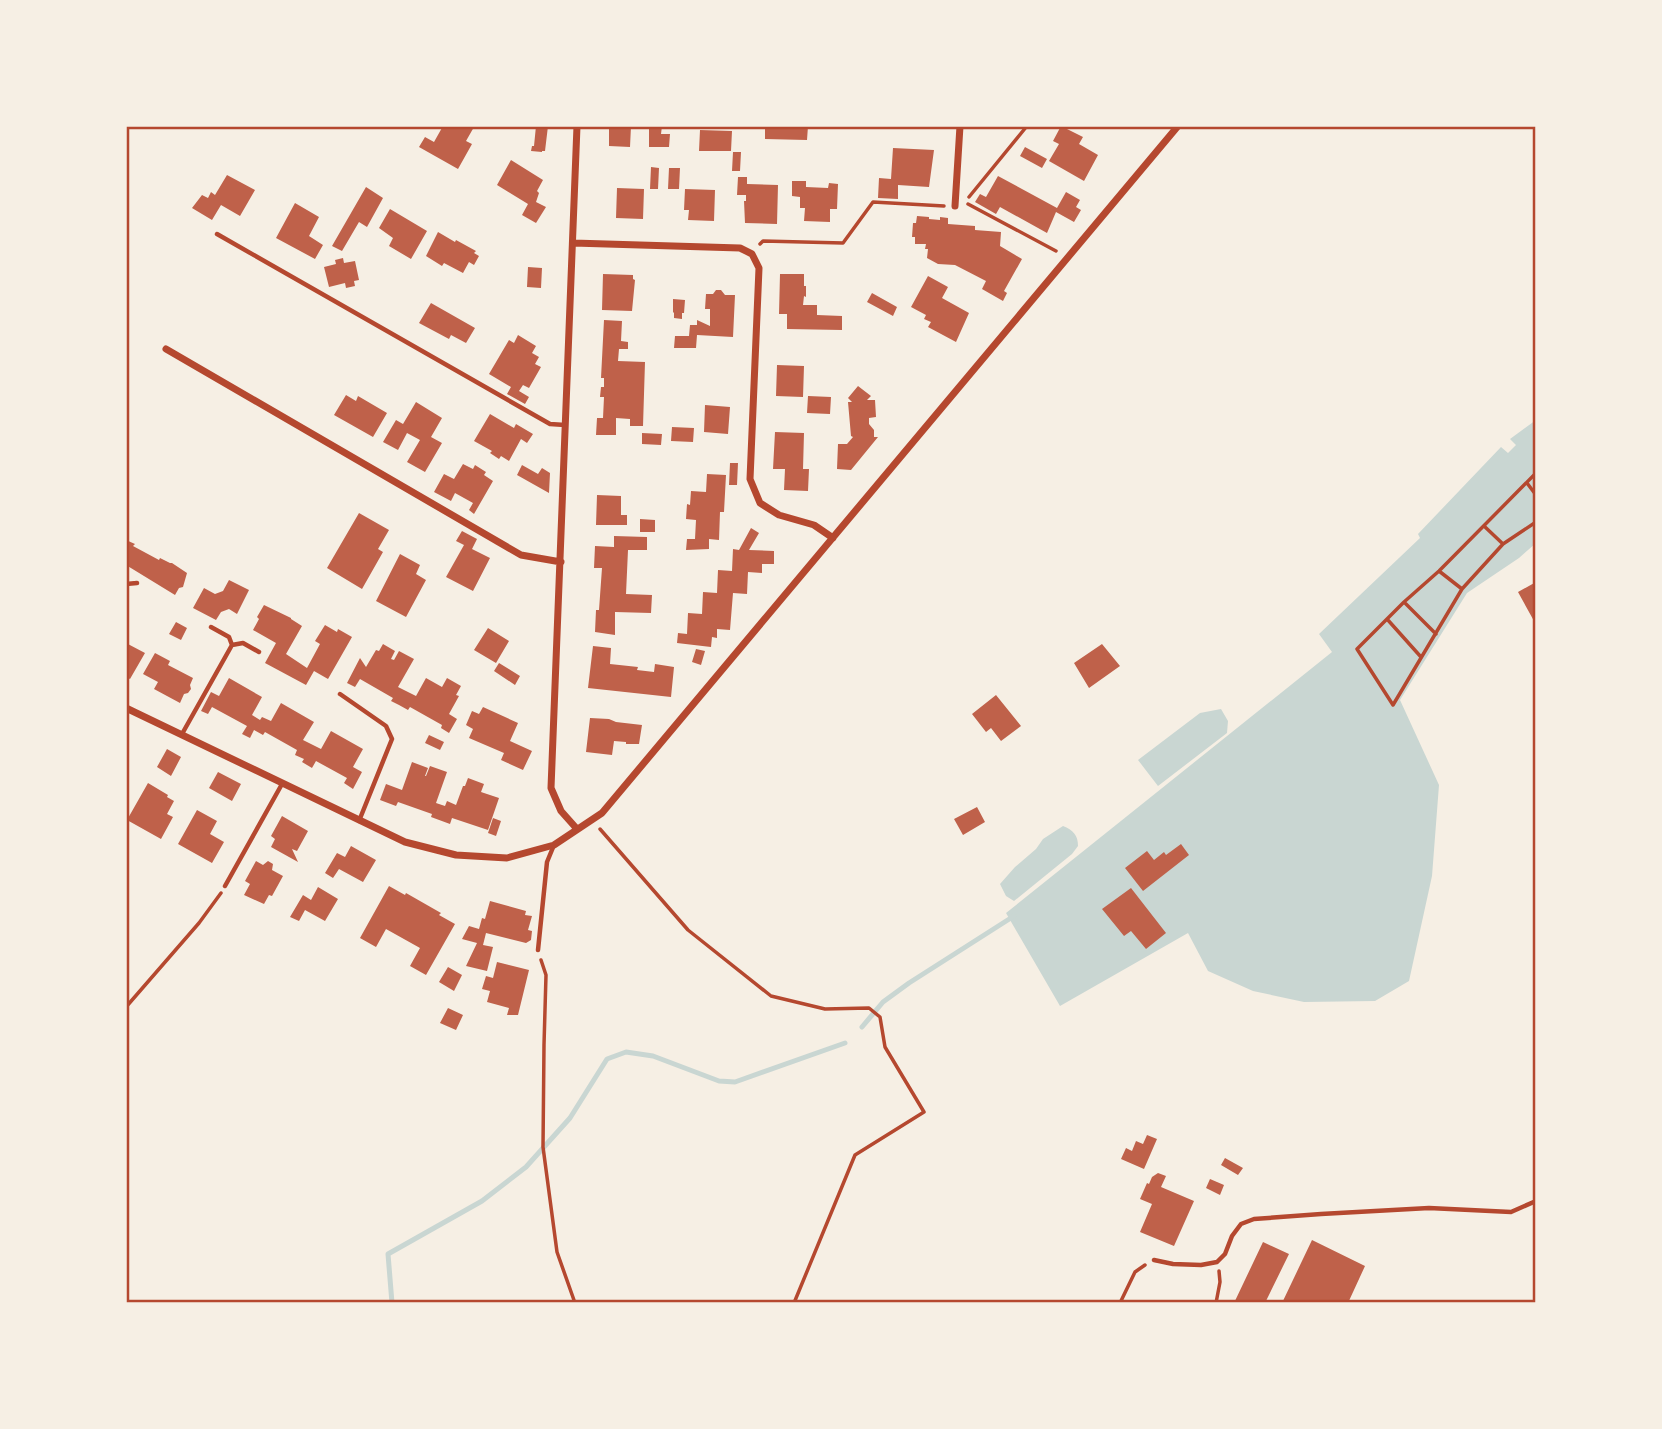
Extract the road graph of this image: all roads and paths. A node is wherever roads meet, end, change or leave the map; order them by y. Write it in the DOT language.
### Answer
graph roads {
  1 [pos="577,126"];
  2 [pos="960,126"];
  3 [pos="1027,126"];
  4 [pos="1178,126"];
  5 [pos="955,206"];
  6 [pos="217,234"];
  7 [pos="573,243"];
  8 [pos="752,254"];
  9 [pos="1068,258"];
  10 [pos="166,349"];
  11 [pos="565,425"];
  12 [pos="1536,473"];
  13 [pos="1527,483"];
  14 [pos="1536,495"];
  15 [pos="1536,522"];
  16 [pos="1484,525"];
  17 [pos="833,538"];
  18 [pos="1503,544"];
  19 [pos="561,562"];
  20 [pos="1440,571"];
  21 [pos="137,583"];
  22 [pos="126,584"];
  23 [pos="1462,589"];
  24 [pos="1404,602"];
  25 [pos="1387,619"];
  26 [pos="211,627"];
  27 [pos="1436,634"];
  28 [pos="232,645"];
  29 [pos="259,652"];
  30 [pos="1421,657"];
  31 [pos="340,694"];
  32 [pos="126,708"];
  33 [pos="182,734"];
  34 [pos="283,783"];
  35 [pos="591,820"];
  36 [pos="359,821"];
  37 [pos="577,830"];
  38 [pos="554,845"];
  39 [pos="225,886"];
  40 [pos="538,950"];
  41 [pos="126,1007"];
  42 [pos="1536,1201"];
  43 [pos="1154,1260"];
  44 [pos="1217,1262"];
  45 [pos="575,1303"];
  46 [pos="794,1303"];
  47 [pos="1120,1303"];
  48 [pos="1216,1303"];
  1 -- 7 [label="street"];
  2 -- 5 [label="street"];
  3 -- 9 [label="path"];
  4 -- 9 [label="street"];
  5 -- 8 [label="path"];
  6 -- 11 [label="lane"];
  7 -- 8 [label="street"];
  7 -- 11 [label="street"];
  8 -- 17 [label="street"];
  9 -- 17 [label="street"];
  10 -- 19 [label="street"];
  11 -- 19 [label="street"];
  12 -- 13 [label="path"];
  13 -- 14 [label="path"];
  13 -- 16 [label="path"];
  15 -- 18 [label="path"];
  16 -- 18 [label="path"];
  16 -- 20 [label="path"];
  17 -- 35 [label="street"];
  18 -- 23 [label="path"];
  19 -- 37 [label="street"];
  20 -- 23 [label="path"];
  20 -- 24 [label="path"];
  21 -- 22 [label="lane"];
  23 -- 27 [label="path"];
  24 -- 25 [label="path"];
  24 -- 27 [label="path"];
  25 -- 30 [label="path"];
  25 -- 30 [label="path"];
  26 -- 28 [label="lane"];
  27 -- 30 [label="path"];
  28 -- 29 [label="lane"];
  28 -- 33 [label="lane"];
  31 -- 36 [label="lane"];
  32 -- 33 [label="street"];
  33 -- 34 [label="street"];
  34 -- 36 [label="street"];
  34 -- 39 [label="lane"];
  35 -- 37 [label="street"];
  35 -- 46 [label="path"];
  36 -- 38 [label="street"];
  37 -- 38 [label="street"];
  38 -- 40 [label="lane"];
  39 -- 41 [label="path"];
  40 -- 45 [label="path"];
  42 -- 44 [label="lane"];
  43 -- 44 [label="lane"];
  43 -- 47 [label="path"];
  44 -- 48 [label="path"];
}
